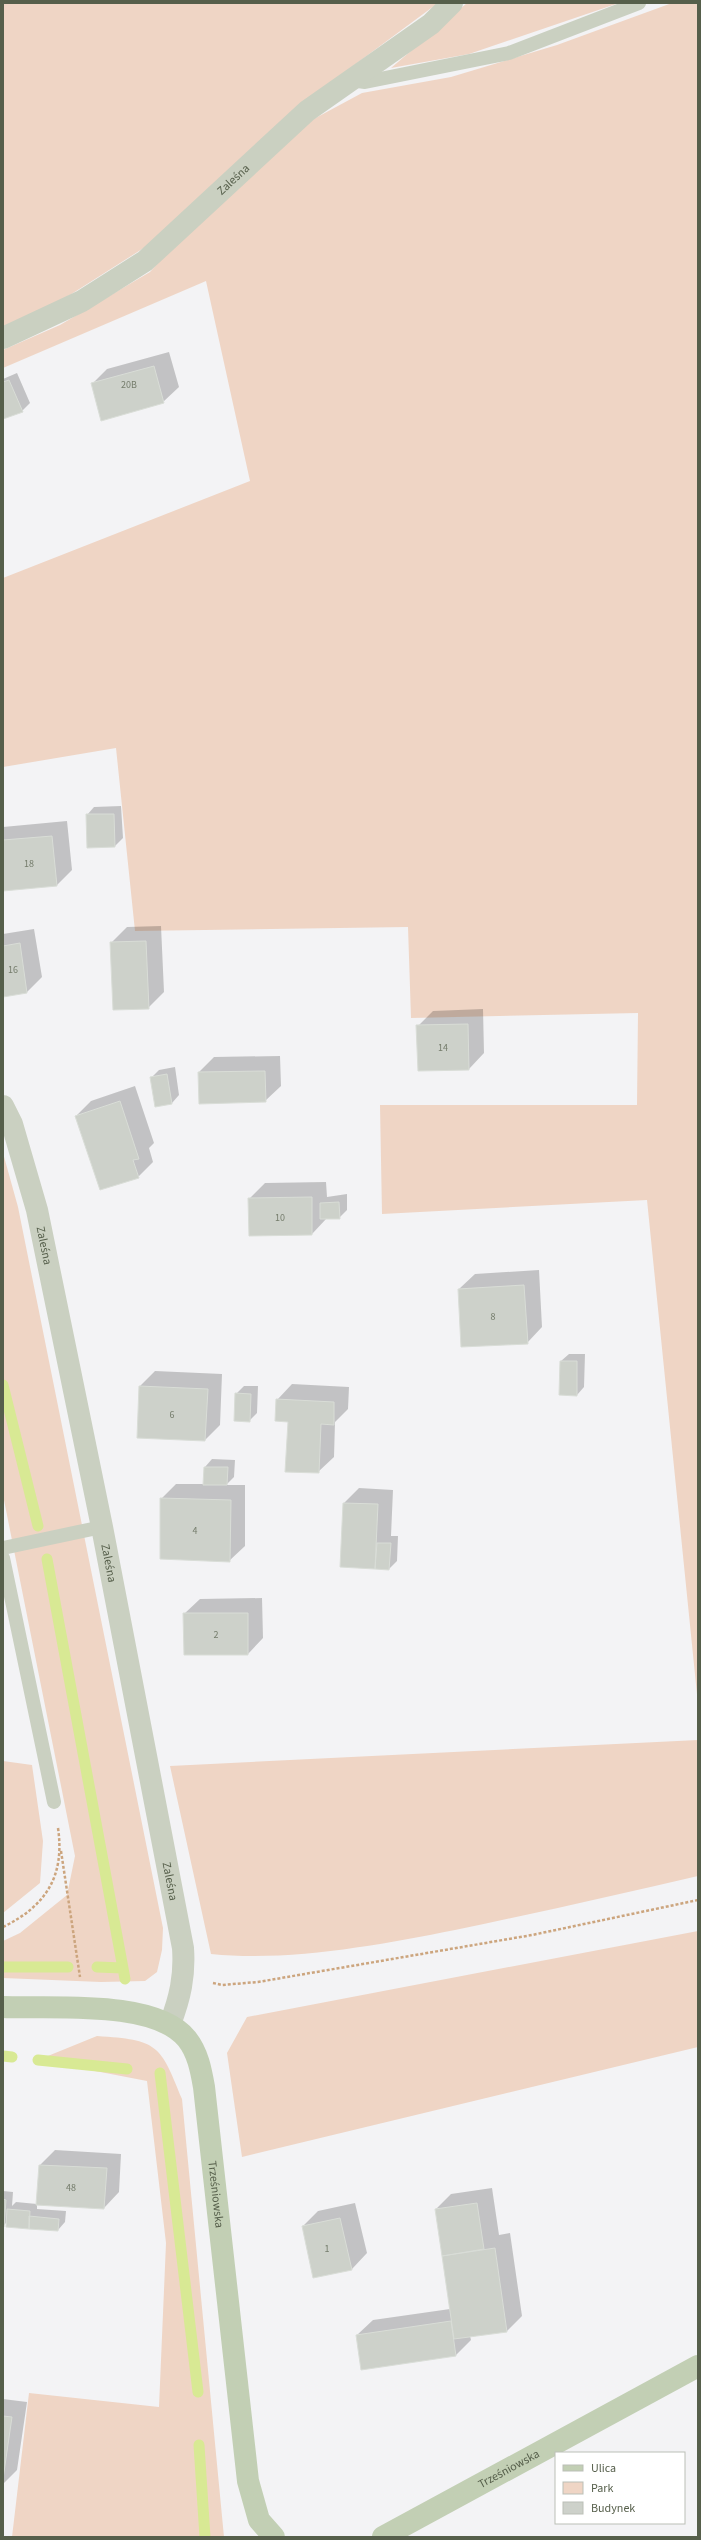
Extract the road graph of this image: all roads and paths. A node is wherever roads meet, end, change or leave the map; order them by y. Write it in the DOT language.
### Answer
graph roads {
  1 [pos="452,3"];
  2 [pos="639,3"];
  3 [pos="352,80"];
  4 [pos="3,338"];
  5 [pos="3,1106"];
  6 [pos="102,1527"];
  7 [pos="3,1548"];
  8 [pos="3,1558"];
  9 [pos="54,1802"];
  10 [pos="61,1851"];
  11 [pos="698,1900"];
  12 [pos="3,1927"];
  13 [pos="184,1978"];
  14 [pos="3,2008"];
  15 [pos="82,2009"];
  16 [pos="170,2024"];
  17 [pos="698,2366"];
  18 [pos="274,2537"];
  19 [pos="382,2537"];
  1 -- 3 [label="street, Zaleśna"];
  2 -- 3 [label="lane"];
  3 -- 4 [label="street, Zaleśna"];
  5 -- 6 [label="street, Zaleśna"];
  6 -- 7 [label="lane"];
  6 -- 13 [label="street, Zaleśna"];
  8 -- 9 [label="lane"];
  9 -- 10 [label="path"];
  10 -- 12 [label="path"];
  10 -- 15 [label="path"];
  11 -- 13 [label="path"];
  13 -- 16 [label="street, Zaleśna"];
  14 -- 15 [label="main road, Trześniowska"];
  15 -- 16 [label="main road, Trześniowska"];
  16 -- 18 [label="main road, Trześniowska"];
  17 -- 19 [label="main road, Trześniowska"];
}
